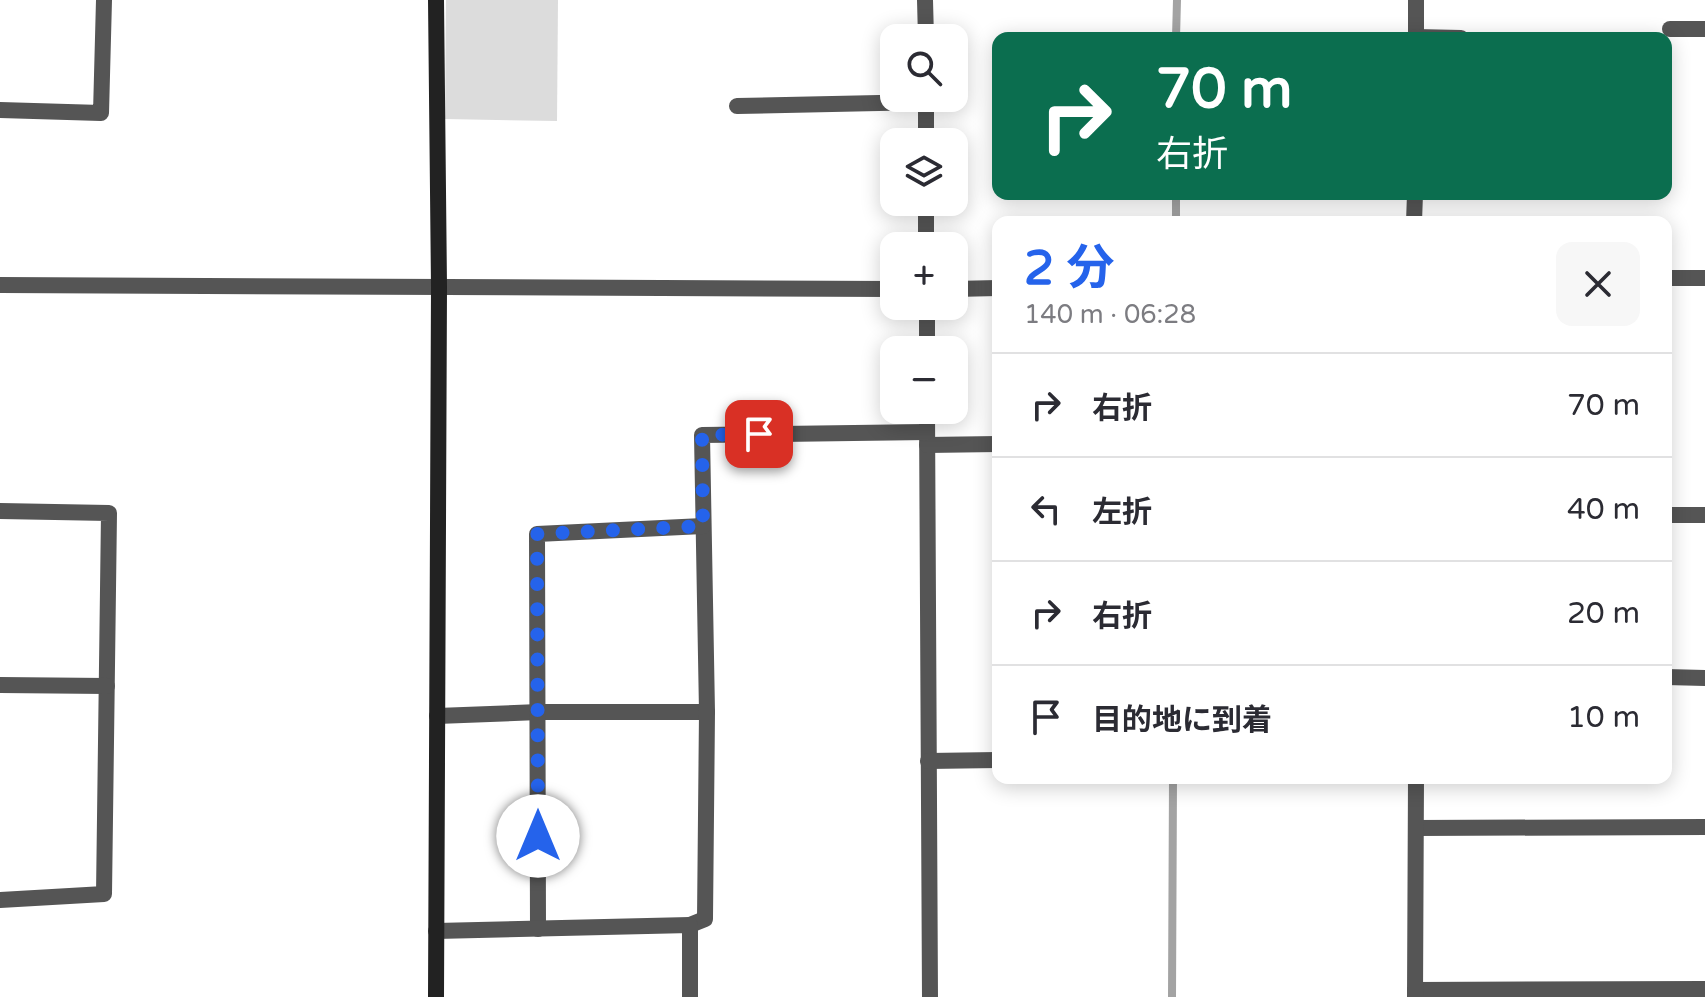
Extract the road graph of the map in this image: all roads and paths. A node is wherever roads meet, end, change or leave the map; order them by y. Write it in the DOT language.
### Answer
graph roads {
  1 [pos="104,0"];
  2 [pos="436,0"];
  3 [pos="925,0"];
  4 [pos="1416,0"];
  5 [pos="926,24"];
  6 [pos="1670,29"];
  7 [pos="1705,29"];
  8 [pos="1416,32"];
  9 [pos="880,101"];
  10 [pos="737,106"];
  11 [pos="0,110"];
  12 [pos="1672,278"];
  13 [pos="1705,278"];
  14 [pos="0,285"];
  15 [pos="439,287"];
  16 [pos="992,288"];
  17 [pos="880,289"];
  18 [pos="968,289"];
  19 [pos="927,424"];
  20 [pos="927,438"];
  21 [pos="992,443"];
  22 [pos="0,511"];
  23 [pos="1672,515"];
  24 [pos="1705,515"];
  25 [pos="703,526"];
  26 [pos="1672,677"];
  27 [pos="1705,678"];
  28 [pos="0,685"];
  29 [pos="107,686"];
  30 [pos="539,712"];
  31 [pos="707,712"];
  32 [pos="437,716"];
  33 [pos="992,760"];
  34 [pos="928,761"];
  35 [pos="1416,784"];
  36 [pos="1705,827"];
  37 [pos="1416,828"];
  38 [pos="0,900"];
  39 [pos="690,925"];
  40 [pos="538,929"];
  41 [pos="436,931"];
  42 [pos="1705,989"];
  43 [pos="1415,993"];
  44 [pos="436,997"];
  45 [pos="690,997"];
  46 [pos="930,997"];
  1 -- 11 [label="street"];
  2 -- 15 [label="street"];
  3 -- 5 [label="street"];
  4 -- 8 [label="street"];
  6 -- 7 [label="street"];
  9 -- 10 [label="street"];
  12 -- 13 [label="street"];
  14 -- 15 [label="street"];
  15 -- 17 [label="street"];
  15 -- 32 [label="street"];
  16 -- 18 [label="street"];
  19 -- 20 [label="street"];
  20 -- 21 [label="street"];
  20 -- 25 [label="street"];
  20 -- 34 [label="street"];
  22 -- 29 [label="street"];
  23 -- 24 [label="street"];
  25 -- 30 [label="street"];
  25 -- 31 [label="street"];
  26 -- 27 [label="street"];
  28 -- 29 [label="street"];
  29 -- 38 [label="street"];
  30 -- 31 [label="street"];
  30 -- 32 [label="street"];
  30 -- 40 [label="street"];
  31 -- 39 [label="street"];
  32 -- 41 [label="street"];
  33 -- 34 [label="street"];
  34 -- 46 [label="street"];
  35 -- 37 [label="street"];
  36 -- 37 [label="street"];
  37 -- 43 [label="street"];
  39 -- 40 [label="street"];
  39 -- 45 [label="street"];
  40 -- 41 [label="street"];
  41 -- 44 [label="street"];
  42 -- 43 [label="street"];
}
